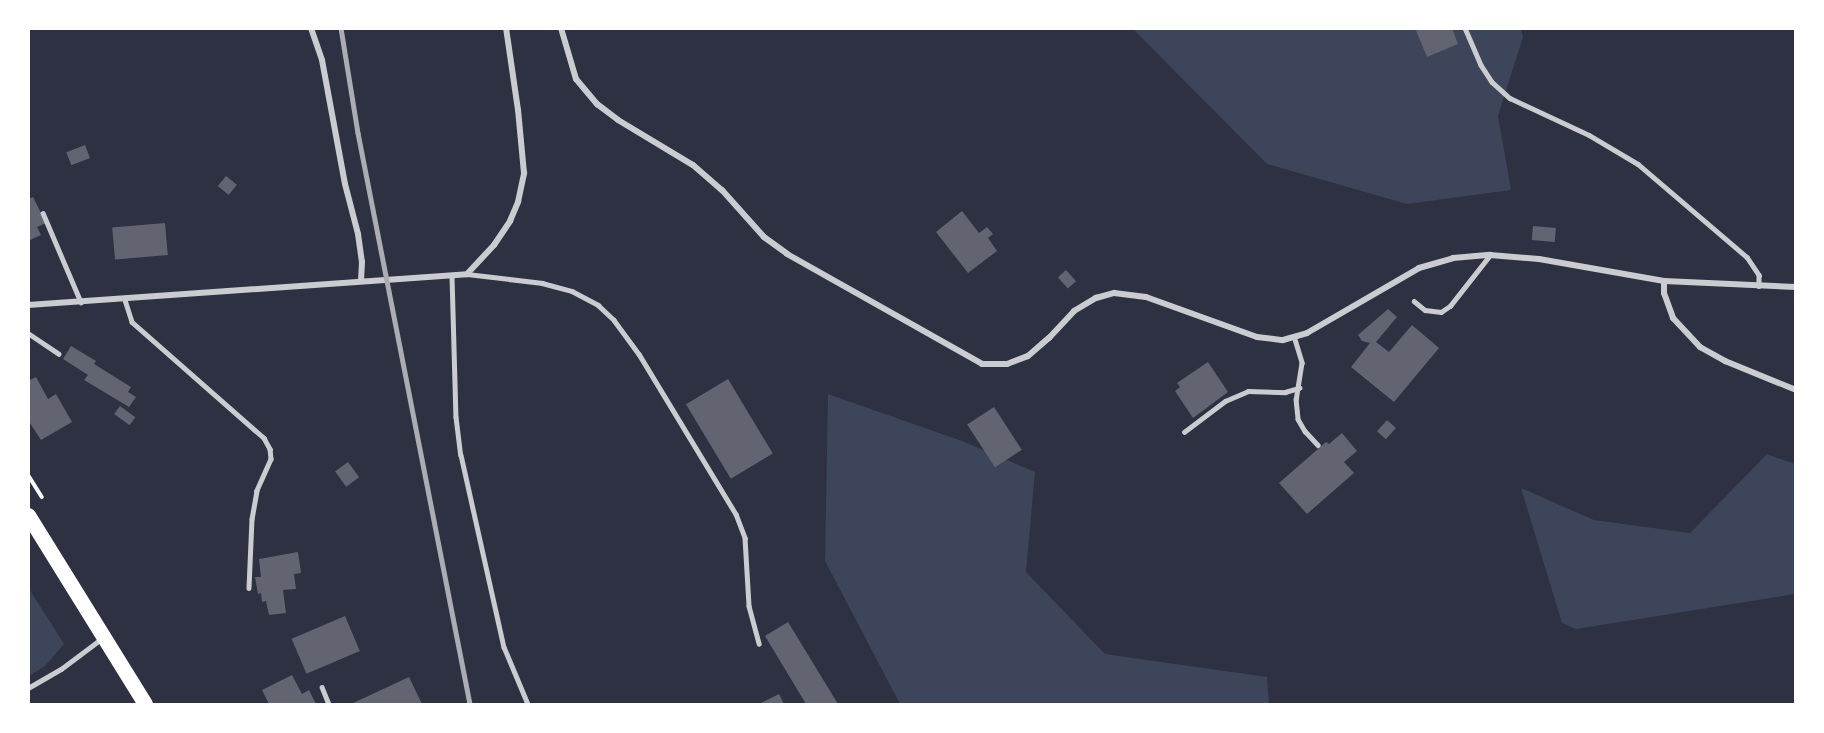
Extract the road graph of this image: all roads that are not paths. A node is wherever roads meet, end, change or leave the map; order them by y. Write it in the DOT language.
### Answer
graph roads {
  1 [pos="311,28"];
  2 [pos="506,28"];
  3 [pos="561,28"];
  4 [pos="1465,28"];
  5 [pos="43,213"];
  6 [pos="1490,255"];
  7 [pos="467,274"];
  8 [pos="452,276"];
  9 [pos="361,281"];
  10 [pos="1664,281"];
  11 [pos="1759,286"];
  12 [pos="1796,287"];
  13 [pos="126,300"];
  14 [pos="1414,302"];
  15 [pos="81,303"];
  16 [pos="28,305"];
  17 [pos="28,333"];
  18 [pos="1294,336"];
  19 [pos="59,354"];
  20 [pos="1299,388"];
  21 [pos="1796,390"];
  22 [pos="1184,432"];
  23 [pos="1318,444"];
  24 [pos="28,515"];
  25 [pos="249,588"];
  26 [pos="103,637"];
  27 [pos="759,644"];
  28 [pos="322,687"];
  29 [pos="28,688"];
  30 [pos="145,705"];
  31 [pos="329,705"];
  32 [pos="528,705"];
  1 -- 9 [label="street"];
  2 -- 7 [label="street"];
  3 -- 18 [label="street"];
  4 -- 11 [label="lane"];
  5 -- 15 [label="lane"];
  6 -- 10 [label="street"];
  6 -- 14 [label="lane"];
  6 -- 18 [label="street"];
  7 -- 8 [label="street"];
  7 -- 27 [label="lane"];
  8 -- 9 [label="street"];
  8 -- 32 [label="lane"];
  9 -- 13 [label="street"];
  10 -- 11 [label="street"];
  10 -- 21 [label="street"];
  11 -- 12 [label="street"];
  13 -- 15 [label="street"];
  13 -- 25 [label="lane"];
  15 -- 16 [label="street"];
  17 -- 19 [label="lane"];
  18 -- 20 [label="lane"];
  20 -- 22 [label="lane"];
  20 -- 23 [label="lane"];
  24 -- 26 [label="main road"];
  26 -- 29 [label="lane"];
  26 -- 30 [label="main road"];
  28 -- 31 [label="lane"];
}
